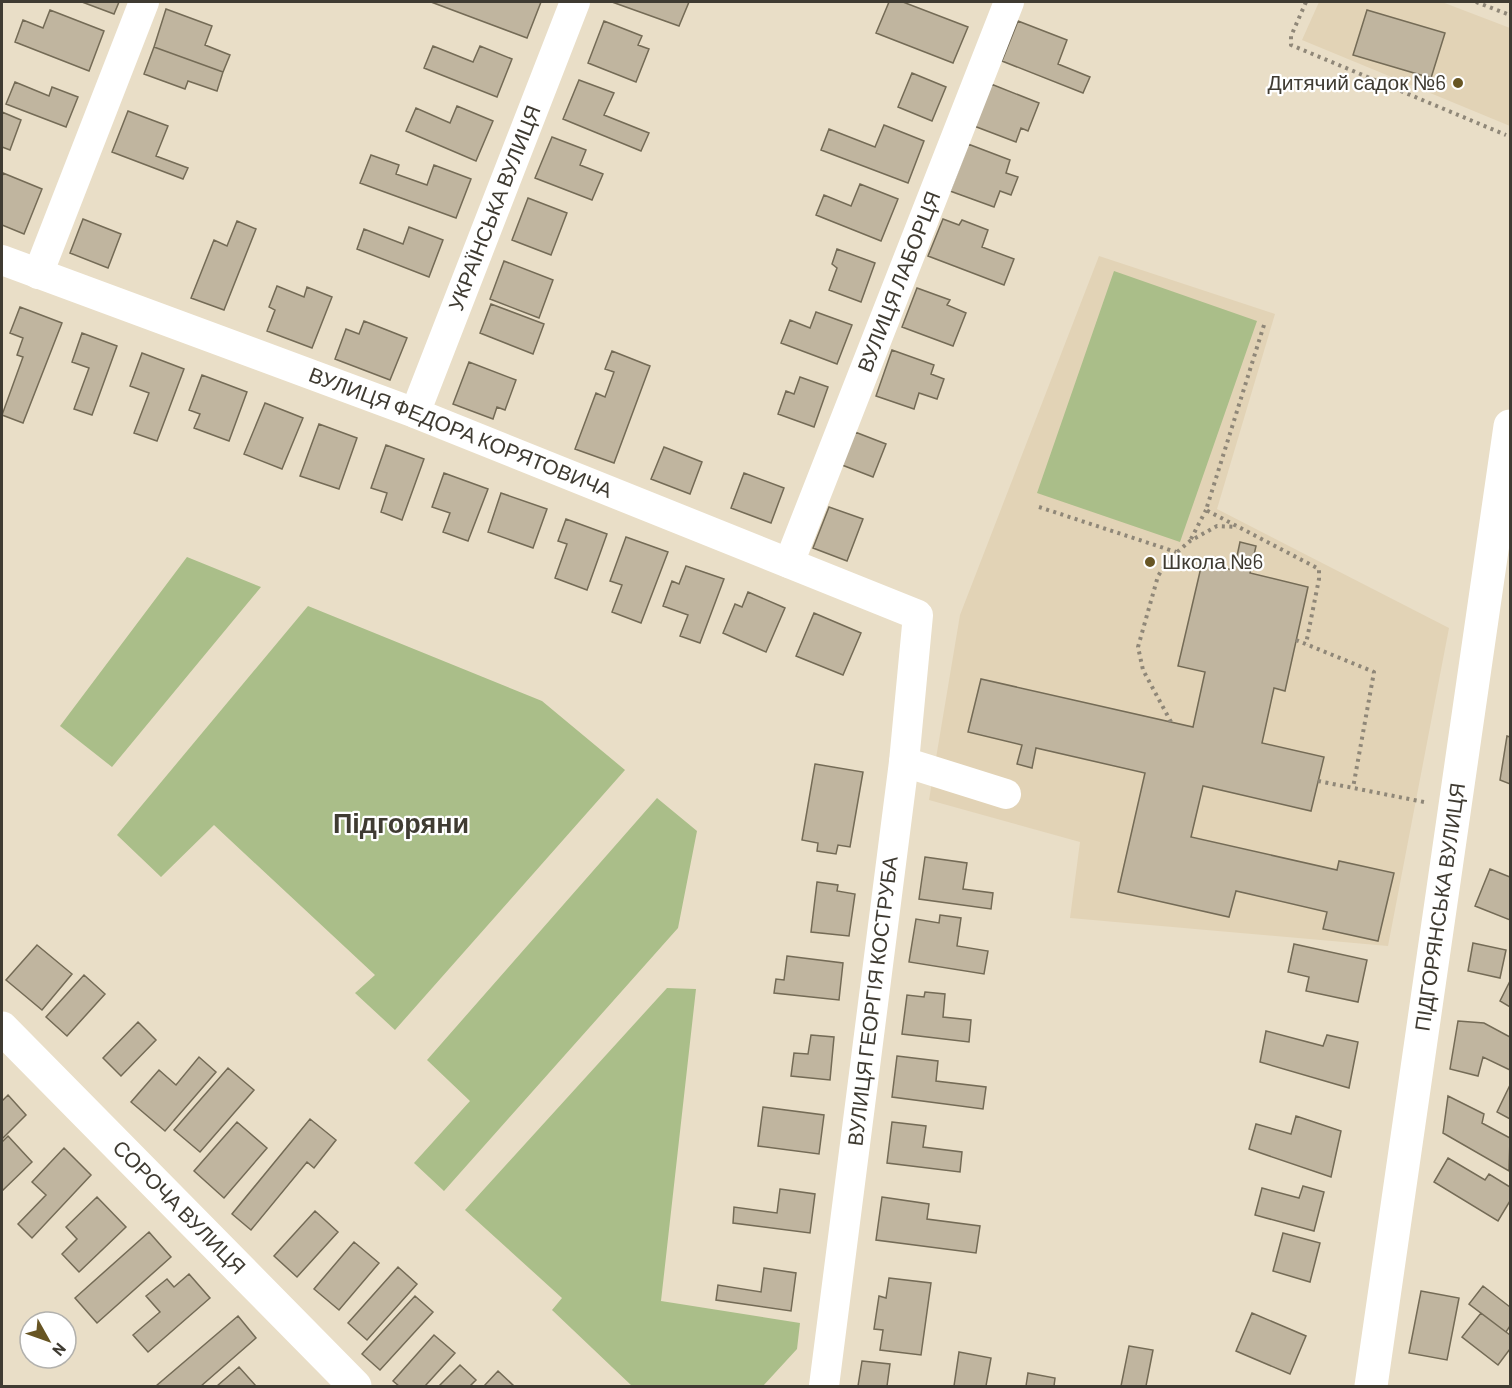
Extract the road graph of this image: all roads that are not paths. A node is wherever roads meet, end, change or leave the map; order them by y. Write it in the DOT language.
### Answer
graph roads {
  1 [pos="144,2"];
  2 [pos="575,2"];
  3 [pos="1009,2"];
  4 [pos="2,260"];
  5 [pos="38,274"];
  6 [pos="415,413"];
  7 [pos="1510,438"];
  8 [pos="789,563"];
  9 [pos="918,615"];
  10 [pos="904,762"];
  11 [pos="1006,794"];
  12 [pos="2,1028"];
  13 [pos="355,1386"];
  14 [pos="824,1386"];
  15 [pos="1371,1386"];
  1 -- 5 [label="street"];
  2 -- 6 [label="street, УКРАЇНСЬКА ВУЛИЦЯ"];
  3 -- 8 [label="street, ВУЛИЦЯ ЛАБОРЦЯ"];
  4 -- 5 [label="street, ВУЛИЦЯ ФЕДОРА КОРЯТОВИЧА"];
  5 -- 6 [label="street, ВУЛИЦЯ ФЕДОРА КОРЯТОВИЧА"];
  6 -- 8 [label="street, ВУЛИЦЯ ФЕДОРА КОРЯТОВИЧА"];
  7 -- 15 [label="main road, ПІДГОРЯНСЬКА ВУЛИЦЯ"];
  8 -- 9 [label="street, ВУЛИЦЯ ФЕДОРА КОРЯТОВИЧА"];
  9 -- 10 [label="street, ВУЛИЦЯ ГЕОРГІЯ КОСТРУБА"];
  10 -- 11 [label="street"];
  10 -- 14 [label="street, ВУЛИЦЯ ГЕОРГІЯ КОСТРУБА"];
  12 -- 13 [label="main road, СОРОЧА ВУЛИЦЯ"];
}
